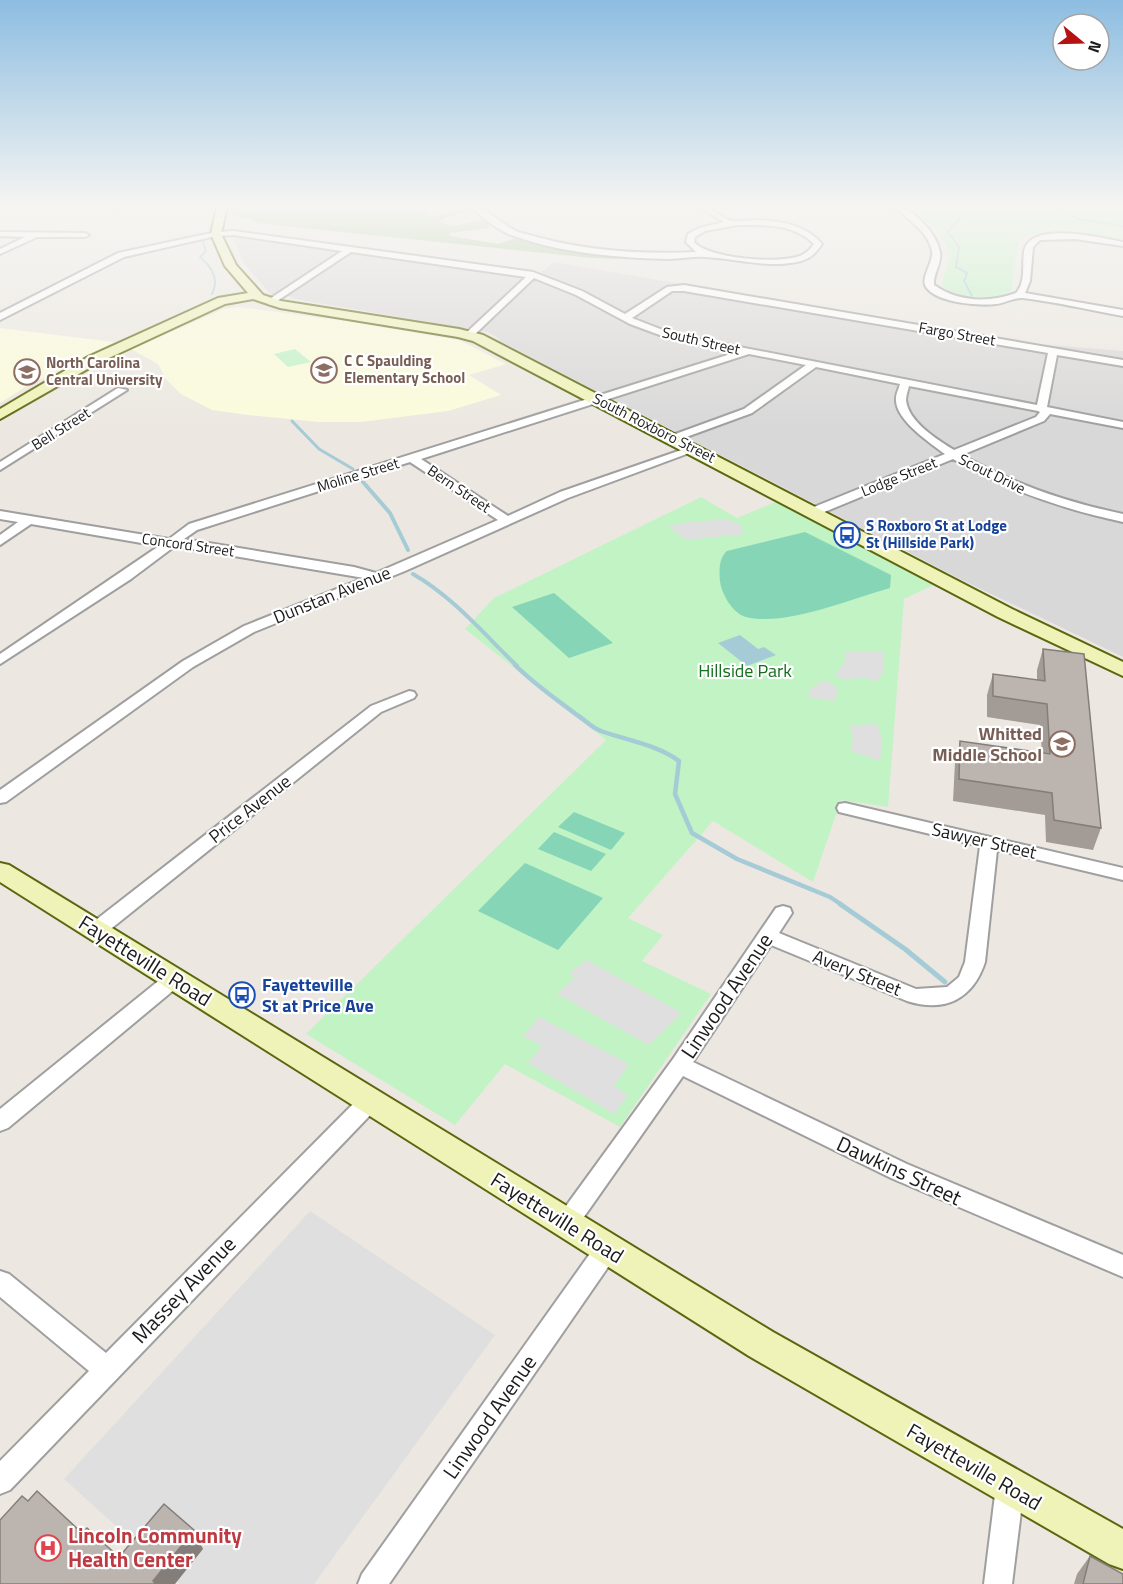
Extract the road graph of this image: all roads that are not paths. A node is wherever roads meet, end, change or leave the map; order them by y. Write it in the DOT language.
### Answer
graph roads {
  1 [pos="72,280"];
  2 [pos="243,280"];
  3 [pos="294,280"];
  4 [pos="528,280"];
  5 [pos="546,280"];
  6 [pos="929,280"];
  7 [pos="1026,280"];
  8 [pos="246,284"];
  9 [pos="1019,295"];
  10 [pos="262,298"];
  11 [pos="222,301"];
  12 [pos="1123,313"];
  13 [pos="191,316"];
  14 [pos="0,317"];
  15 [pos="625,318"];
  16 [pos="469,335"];
  17 [pos="1053,351"];
  18 [pos="747,352"];
  19 [pos="1123,363"];
  20 [pos="813,365"];
  21 [pos="906,383"];
  22 [pos="122,390"];
  23 [pos="600,400"];
  24 [pos="1044,410"];
  25 [pos="0,415"];
  26 [pos="1123,425"];
  27 [pos="674,438"];
  28 [pos="694,449"];
  29 [pos="954,455"];
  30 [pos="412,458"];
  31 [pos="0,467"];
  32 [pos="813,512"];
  33 [pos="0,515"];
  34 [pos="1123,518"];
  35 [pos="29,520"];
  36 [pos="506,520"];
  37 [pos="0,541"];
  38 [pos="170,543"];
  39 [pos="375,577"];
  40 [pos="0,660"];
  41 [pos="1123,670"];
  42 [pos="409,694"];
  43 [pos="0,798"];
  44 [pos="845,808"];
  45 [pos="989,843"];
  46 [pos="1123,874"];
  47 [pos="4,878"];
  48 [pos="783,913"];
  49 [pos="95,931"];
  50 [pos="768,936"];
  51 [pos="174,979"];
  52 [pos="680,1065"];
  53 [pos="369,1102"];
  54 [pos="0,1122"];
  55 [pos="566,1224"];
  56 [pos="607,1249"];
  57 [pos="1123,1266"];
  58 [pos="0,1282"];
  59 [pos="107,1370"];
  60 [pos="0,1480"];
  61 [pos="1010,1487"];
  62 [pos="1123,1550"];
  63 [pos="372,1584"];
  64 [pos="998,1584"];
  1 -- 14 [label="street, South Street"];
  2 -- 8 [label="street"];
  3 -- 10 [label="street"];
  4 -- 16 [label="street"];
  5 -- 15 [label="street, South Street"];
  6 -- 9 [label="street"];
  7 -- 9 [label="street"];
  8 -- 10 [label="street"];
  8 -- 11 [label="street"];
  9 -- 12 [label="street"];
  10 -- 11 [label="street"];
  10 -- 13 [label="street"];
  10 -- 16 [label="street, South Roxboro Street"];
  11 -- 13 [label="street"];
  13 -- 25 [label="street"];
  15 -- 17 [label="street, Fargo Street"];
  15 -- 18 [label="street, South Street"];
  16 -- 23 [label="street, South Roxboro Street"];
  17 -- 19 [label="street, Fargo Street"];
  17 -- 24 [label="street"];
  18 -- 20 [label="street, South Street"];
  18 -- 23 [label="street, Moline Street"];
  20 -- 21 [label="street, South Street"];
  20 -- 27 [label="street"];
  21 -- 24 [label="street, South Street"];
  21 -- 29 [label="street, Scout Drive"];
  22 -- 31 [label="street, Bell Street"];
  23 -- 27 [label="street, South Roxboro Street"];
  23 -- 30 [label="street, Moline Street"];
  24 -- 26 [label="street, South Street"];
  24 -- 29 [label="street, Lodge Street"];
  27 -- 28 [label="street, South Roxboro Street"];
  28 -- 32 [label="street, South Roxboro Street"];
  28 -- 36 [label="street, Dunstan Avenue"];
  29 -- 32 [label="street, Lodge Street"];
  29 -- 34 [label="street, Scout Drive"];
  30 -- 36 [label="street, Bern Street"];
  30 -- 38 [label="street, Moline Street"];
  32 -- 41 [label="street, South Roxboro Street"];
  33 -- 35 [label="street, Concord Street"];
  35 -- 37 [label="street"];
  35 -- 38 [label="street, Concord Street"];
  36 -- 39 [label="street, Dunstan Avenue"];
  38 -- 39 [label="street, Concord Street"];
  38 -- 40 [label="street, Moline Street"];
  39 -- 43 [label="street, Dunstan Avenue"];
  42 -- 49 [label="street, Price Avenue"];
  44 -- 45 [label="street, Sawyer Street"];
  45 -- 46 [label="street, Sawyer Street"];
  45 -- 50 [label="street, Avery Street"];
  47 -- 49 [label="street, Fayetteville Road"];
  48 -- 50 [label="street, Linwood Avenue"];
  49 -- 51 [label="street, Fayetteville Road"];
  50 -- 52 [label="street, Linwood Avenue"];
  51 -- 53 [label="street, Fayetteville Road"];
  51 -- 54 [label="street"];
  52 -- 55 [label="street, Linwood Avenue"];
  52 -- 57 [label="street, Dawkins Street"];
  53 -- 55 [label="street, Fayetteville Road"];
  53 -- 59 [label="street, Massey Avenue"];
  55 -- 56 [label="street, Fayetteville Road"];
  56 -- 61 [label="street, Fayetteville Road"];
  56 -- 63 [label="street, Linwood Avenue"];
  58 -- 59 [label="street"];
  59 -- 60 [label="street, Massey Avenue"];
  61 -- 62 [label="street, Fayetteville Road"];
  61 -- 64 [label="street"];
}
